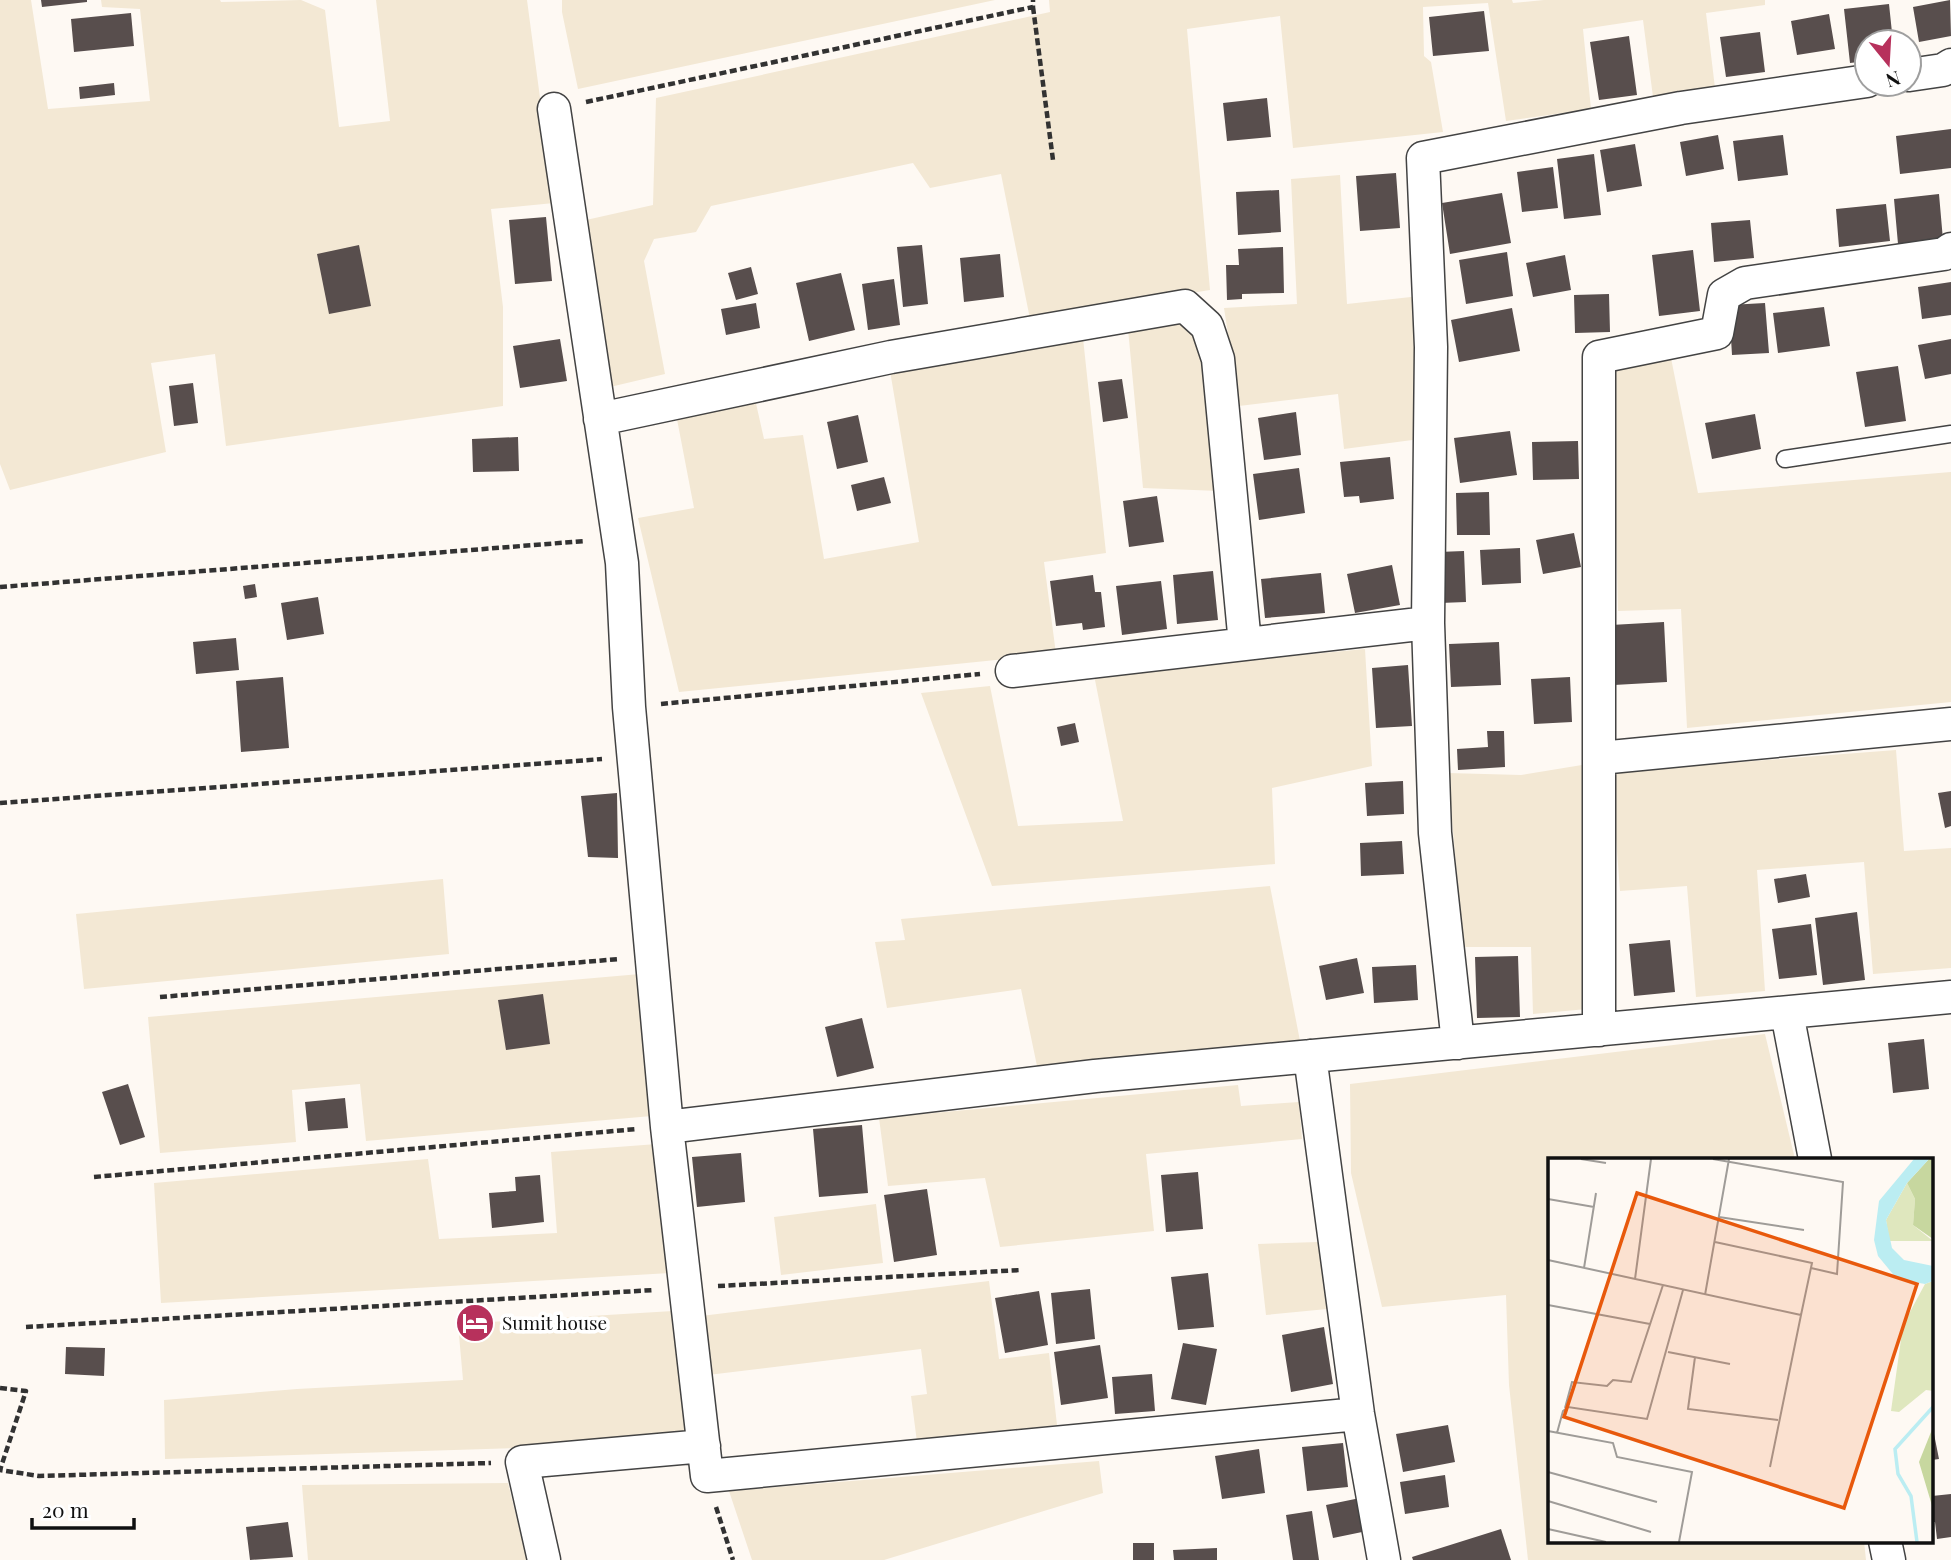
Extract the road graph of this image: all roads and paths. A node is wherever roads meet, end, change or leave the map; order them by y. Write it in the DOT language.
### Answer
graph roads {
  1 [pos="1033,3"];
  2 [pos="1951,65"];
  3 [pos="1923,73"];
  4 [pos="1853,83"];
  5 [pos="554,109"];
  6 [pos="1053,160"];
  7 [pos="1951,249"];
  8 [pos="600,419"];
  9 [pos="1951,434"];
  10 [pos="1786,459"];
  11 [pos="618,538"];
  12 [pos="0,587"];
  13 [pos="1427,623"];
  14 [pos="1245,644"];
  15 [pos="1012,671"];
  16 [pos="629,707"];
  17 [pos="1951,724"];
  18 [pos="634,757"];
  19 [pos="1600,758"];
  20 [pos="0,803"];
  21 [pos="652,956"];
  22 [pos="160,997"];
  23 [pos="1951,997"];
  24 [pos="1787,1013"];
  25 [pos="1600,1030"];
  26 [pos="1458,1043"];
  27 [pos="1310,1056"];
  28 [pos="667,1127"];
  29 [pos="1815,1158"];
  30 [pos="94,1177"];
  31 [pos="1021,1270"];
  32 [pos="685,1288"];
  33 [pos="26,1327"];
  34 [pos="0,1388"];
  35 [pos="1358,1414"];
  36 [pos="705,1461"];
  37 [pos="522,1462"];
  38 [pos="1885,1542"];
  39 [pos="544,1560"];
  40 [pos="733,1560"];
  41 [pos="1384,1560"];
  42 [pos="1889,1560"];
  1 -- 5 [label="path"];
  1 -- 6 [label="path"];
  2 -- 3 [label="street"];
  4 -- 13 [label="street"];
  5 -- 8 [label="street"];
  7 -- 19 [label="street"];
  8 -- 11 [label="street"];
  8 -- 14 [label="street"];
  9 -- 10 [label="lane"];
  11 -- 12 [label="path"];
  11 -- 16 [label="street"];
  13 -- 14 [label="street"];
  13 -- 26 [label="street"];
  14 -- 15 [label="street"];
  15 -- 16 [label="path"];
  16 -- 18 [label="street"];
  17 -- 19 [label="street"];
  18 -- 20 [label="path"];
  18 -- 21 [label="street"];
  19 -- 25 [label="street"];
  21 -- 22 [label="path"];
  21 -- 28 [label="street"];
  23 -- 24 [label="street"];
  24 -- 25 [label="street"];
  24 -- 29 [label="street"];
  25 -- 26 [label="street"];
  26 -- 27 [label="street"];
  27 -- 28 [label="street"];
  27 -- 35 [label="street"];
  28 -- 30 [label="path"];
  28 -- 32 [label="street"];
  31 -- 32 [label="path"];
  32 -- 33 [label="path"];
  32 -- 36 [label="street"];
  34 -- 37 [label="path"];
  35 -- 36 [label="street"];
  35 -- 41 [label="street"];
  36 -- 37 [label="street"];
  36 -- 40 [label="path"];
  37 -- 39 [label="street"];
  38 -- 42 [label="street"];
}
